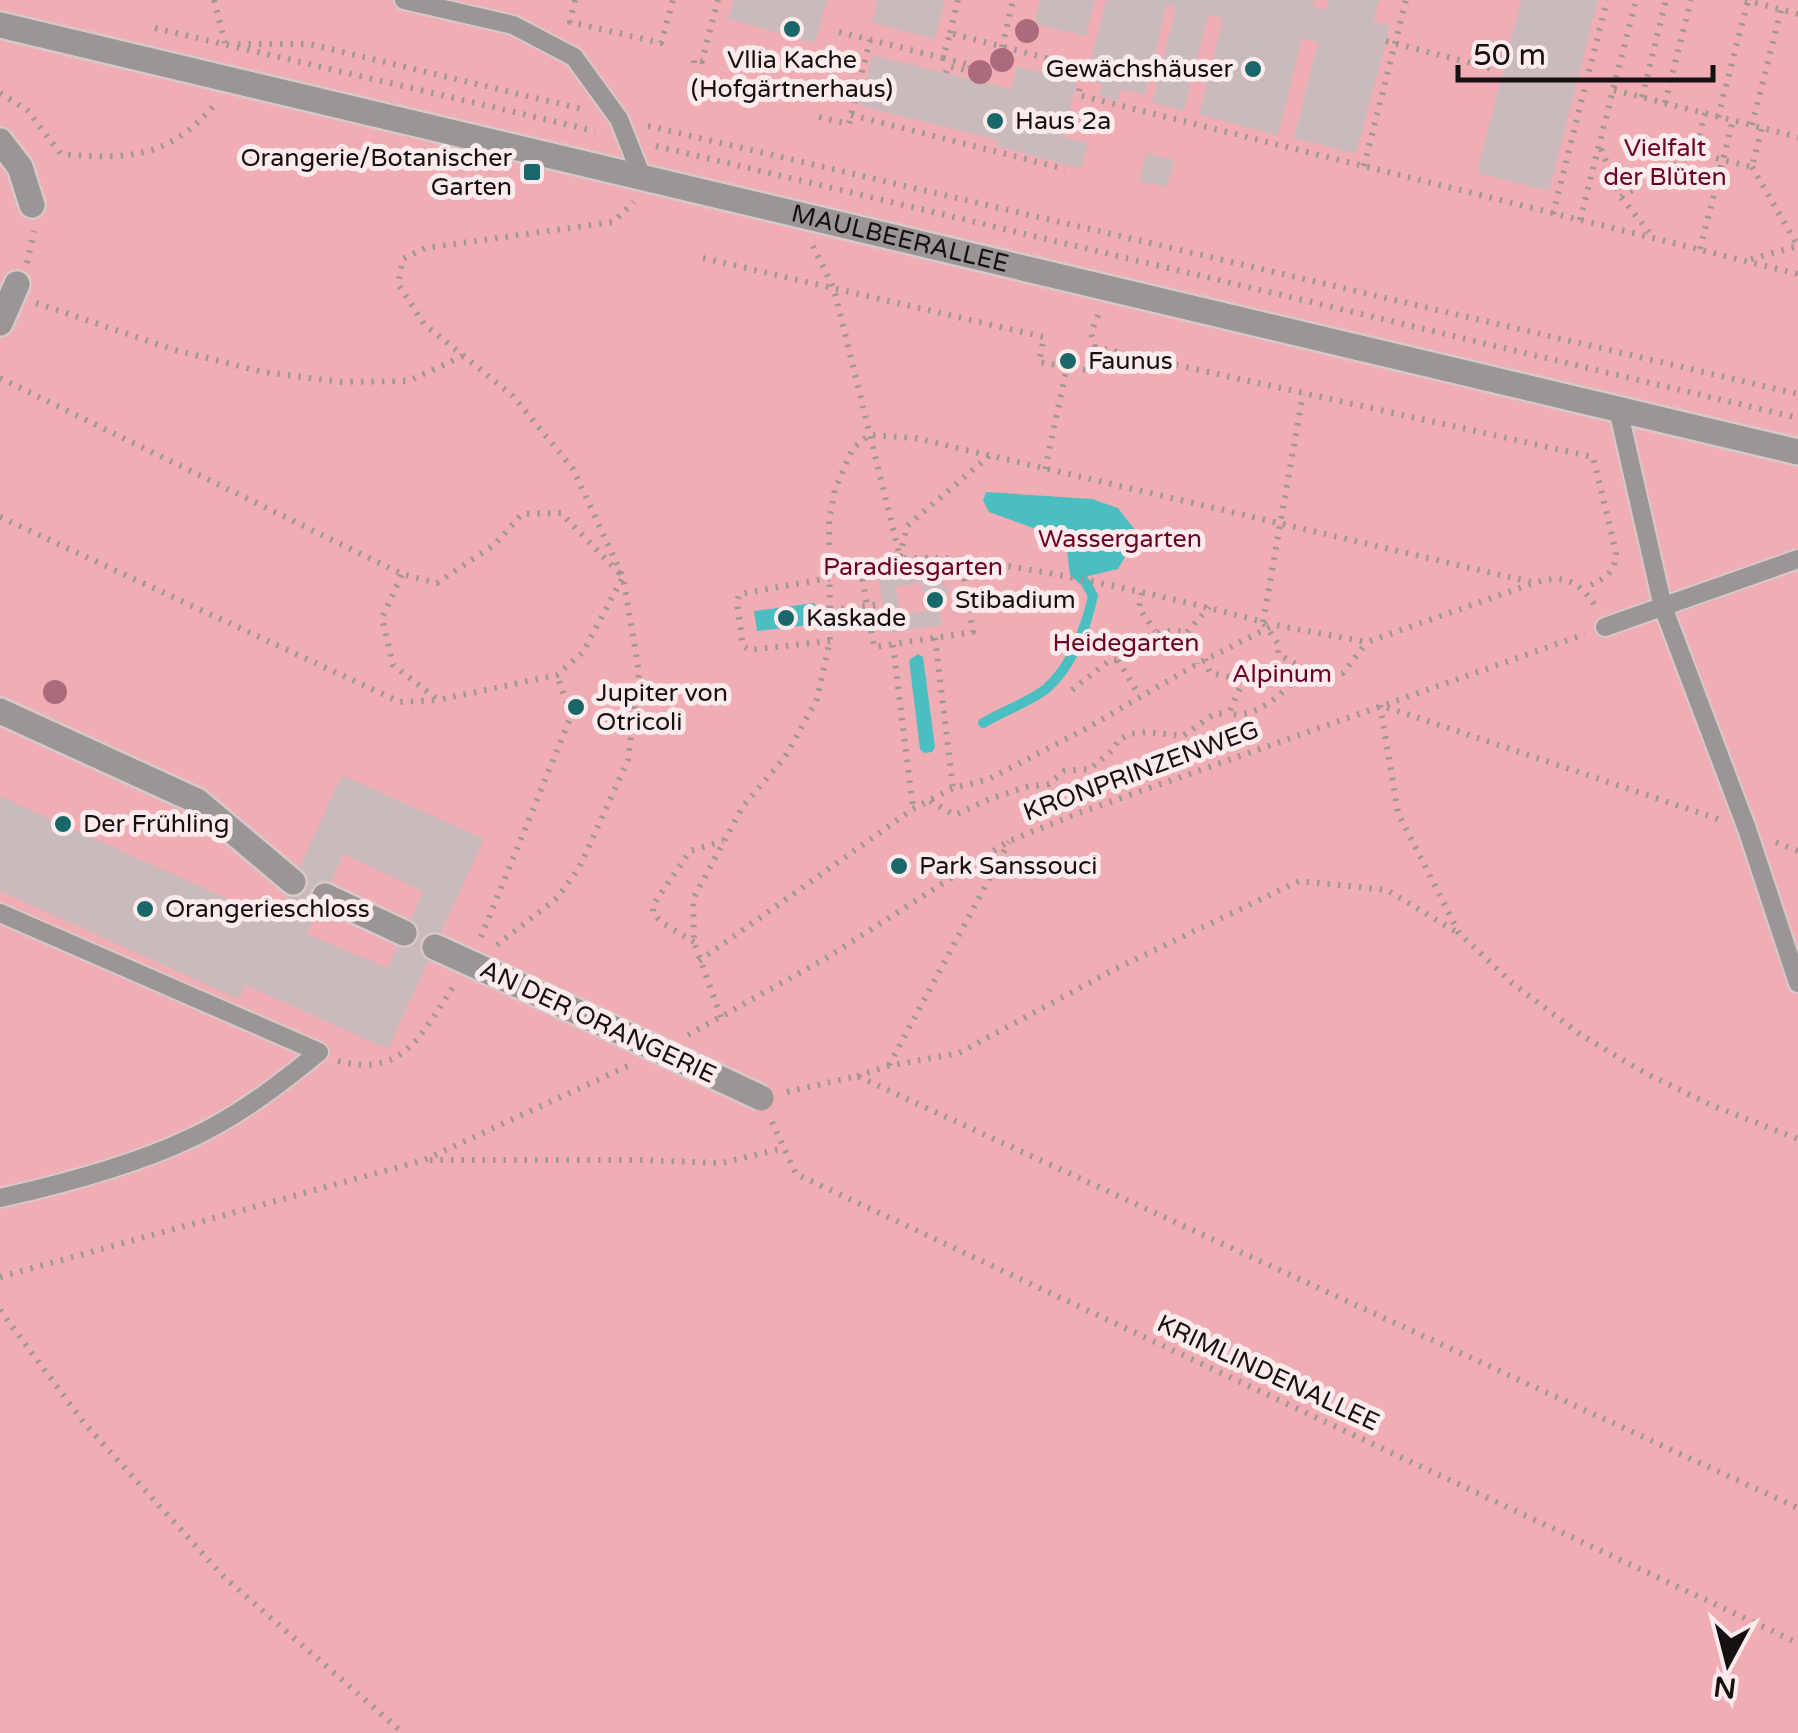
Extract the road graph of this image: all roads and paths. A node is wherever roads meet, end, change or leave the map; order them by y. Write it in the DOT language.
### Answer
graph roads {
  1 [pos="214,0"];
  2 [pos="404,0"];
  3 [pos="576,0"];
  4 [pos="673,0"];
  5 [pos="718,0"];
  6 [pos="958,0"];
  7 [pos="1013,0"];
  8 [pos="1406,0"];
  9 [pos="1608,0"];
  10 [pos="1636,0"];
  11 [pos="1666,0"];
  12 [pos="1691,0"];
  13 [pos="1745,0"];
  14 [pos="1772,3"];
  15 [pos="1782,10"];
  16 [pos="1798,14"];
  17 [pos="0,25"];
  18 [pos="839,32"];
  19 [pos="950,33"];
  20 [pos="870,40"];
  21 [pos="1391,42"];
  22 [pos="226,44"];
  23 [pos="1002,46"];
  24 [pos="944,58"];
  25 [pos="694,63"];
  26 [pos="1494,69"];
  27 [pos="946,73"];
  28 [pos="224,79"];
  29 [pos="1614,90"];
  30 [pos="0,92"];
  31 [pos="1642,97"];
  32 [pos="1665,103"];
  33 [pos="1705,113"];
  34 [pos="851,116"];
  35 [pos="820,117"];
  36 [pos="1718,117"];
  37 [pos="619,119"];
  38 [pos="1732,120"];
  39 [pos="1752,125"];
  40 [pos="1762,128"];
  41 [pos="1798,137"];
  42 [pos="6,138"];
  43 [pos="630,140"];
  44 [pos="1600,145"];
  45 [pos="1695,153"];
  46 [pos="1722,160"];
  47 [pos="1364,166"];
  48 [pos="1752,167"];
  49 [pos="1066,169"];
  50 [pos="642,177"];
  51 [pos="42,179"];
  52 [pos="1621,198"];
  53 [pos="1553,214"];
  54 [pos="796,216"];
  55 [pos="1580,220"];
  56 [pos="1653,238"];
  57 [pos="1798,246"];
  58 [pos="1700,250"];
  59 [pos="703,258"];
  60 [pos="1743,260"];
  61 [pos="1798,274"];
  62 [pos="834,289"];
  63 [pos="14,292"];
  64 [pos="0,323"];
  65 [pos="464,356"];
  66 [pos="1067,366"];
  67 [pos="0,378"];
  68 [pos="1303,394"];
  69 [pos="1798,394"];
  70 [pos="1618,409"];
  71 [pos="1798,418"];
  72 [pos="870,436"];
  73 [pos="1798,452"];
  74 [pos="990,455"];
  75 [pos="1044,470"];
  76 [pos="0,518"];
  77 [pos="1282,524"];
  78 [pos="900,557"];
  79 [pos="962,558"];
  80 [pos="1798,559"];
  81 [pos="402,574"];
  82 [pos="623,577"];
  83 [pos="830,578"];
  84 [pos="1535,583"];
  85 [pos="1584,588"];
  86 [pos="1142,593"];
  87 [pos="883,604"];
  88 [pos="867,606"];
  89 [pos="1663,606"];
  90 [pos="1209,608"];
  91 [pos="831,610"];
  92 [pos="1266,625"];
  93 [pos="1605,627"];
  94 [pos="1155,631"];
  95 [pos="1187,632"];
  96 [pos="935,638"];
  97 [pos="830,641"];
  98 [pos="1367,642"];
  99 [pos="893,644"];
  100 [pos="1118,660"];
  101 [pos="1201,662"];
  102 [pos="1302,668"];
  103 [pos="558,675"];
  104 [pos="1072,690"];
  105 [pos="1139,695"];
  106 [pos="438,700"];
  107 [pos="1380,705"];
  108 [pos="0,711"];
  109 [pos="1229,713"];
  110 [pos="954,788"];
  111 [pos="930,800"];
  112 [pos="914,809"];
  113 [pos="1747,829"];
  114 [pos="722,841"];
  115 [pos="1010,841"];
  116 [pos="1798,851"];
  117 [pos="292,882"];
  118 [pos="325,896"];
  119 [pos="0,913"];
  120 [pos="404,933"];
  121 [pos="1459,934"];
  122 [pos="694,942"];
  123 [pos="434,947"];
  124 [pos="700,961"];
  125 [pos="470,964"];
  126 [pos="1798,983"];
  127 [pos="319,1052"];
  128 [pos="888,1066"];
  129 [pos="613,1075"];
  130 [pos="857,1076"];
  131 [pos="761,1098"];
  132 [pos="1798,1139"];
  133 [pos="784,1148"];
  134 [pos="424,1160"];
  135 [pos="0,1198"];
  136 [pos="0,1277"];
  137 [pos="0,1310"];
  138 [pos="1798,1508"];
  139 [pos="1798,1643"];
  140 [pos="402,1733"];
  1 -- 22 [label="path"];
  2 -- 37 [label="lane"];
  3 -- 4 [label="path"];
  5 -- 25 [label="path"];
  6 -- 19 [label="path"];
  7 -- 23 [label="path"];
  8 -- 21 [label="path"];
  9 -- 53 [label="path"];
  10 -- 29 [label="path"];
  11 -- 31 [label="path"];
  12 -- 32 [label="path"];
  13 -- 14 [label="path"];
  13 -- 36 [label="path"];
  14 -- 15 [label="path"];
  15 -- 16 [label="path"];
  15 -- 39 [label="path"];
  17 -- 28 [label="street, MAULBEERALLEE"];
  18 -- 20 [label="path"];
  19 -- 23 [label="path"];
  19 -- 24 [label="path"];
  20 -- 24 [label="path"];
  20 -- 34 [label="path"];
  21 -- 26 [label="path"];
  21 -- 47 [label="path"];
  22 -- 28 [label="path"];
  22 -- 37 [label="path"];
  22 -- 43 [label="path"];
  23 -- 47 [label="path"];
  24 -- 27 [label="path"];
  28 -- 50 [label="street, MAULBEERALLEE"];
  28 -- 51 [label="path"];
  29 -- 31 [label="path"];
  29 -- 44 [label="path"];
  30 -- 51 [label="path"];
  31 -- 32 [label="path"];
  32 -- 33 [label="path"];
  33 -- 36 [label="path"];
  33 -- 45 [label="path"];
  34 -- 35 [label="path"];
  34 -- 49 [label="path"];
  36 -- 38 [label="path"];
  37 -- 43 [label="lane"];
  37 -- 69 [label="path"];
  38 -- 39 [label="path"];
  38 -- 46 [label="path"];
  39 -- 40 [label="path"];
  40 -- 41 [label="path"];
  40 -- 48 [label="path"];
  42 -- 51 [label="street"];
  43 -- 50 [label="lane"];
  43 -- 71 [label="path"];
  44 -- 52 [label="path"];
  44 -- 55 [label="path"];
  45 -- 46 [label="path"];
  45 -- 52 [label="path"];
  46 -- 48 [label="path"];
  46 -- 58 [label="path"];
  47 -- 53 [label="path"];
  48 -- 57 [label="path"];
  50 -- 54 [label="street, MAULBEERALLEE"];
  50 -- 65 [label="path"];
  51 -- 63 [label="path"];
  52 -- 56 [label="path"];
  53 -- 55 [label="path"];
  54 -- 62 [label="path"];
  54 -- 70 [label="street, MAULBEERALLEE"];
  55 -- 56 [label="path"];
  56 -- 58 [label="path"];
  57 -- 60 [label="path"];
  58 -- 60 [label="path"];
  59 -- 62 [label="path"];
  60 -- 61 [label="path"];
  62 -- 66 [label="path"];
  62 -- 72 [label="path"];
  63 -- 64 [label="street"];
  63 -- 65 [label="path"];
  65 -- 82 [label="path"];
  66 -- 68 [label="path"];
  66 -- 75 [label="path"];
  67 -- 81 [label="path"];
  68 -- 77 [label="path"];
  68 -- 85 [label="path"];
  70 -- 73 [label="street, MAULBEERALLEE"];
  70 -- 89 [label="lane"];
  72 -- 74 [label="path"];
  72 -- 78 [label="path"];
  72 -- 83 [label="path"];
  74 -- 75 [label="path"];
  74 -- 78 [label="path"];
  75 -- 77 [label="path"];
  76 -- 106 [label="path"];
  77 -- 84 [label="path"];
  77 -- 92 [label="path"];
  78 -- 79 [label="path"];
  78 -- 88 [label="path"];
  79 -- 86 [label="path"];
  79 -- 96 [label="path"];
  80 -- 89 [label="lane"];
  81 -- 82 [label="path"];
  81 -- 106 [label="path"];
  82 -- 103 [label="path"];
  82 -- 125 [label="path"];
  83 -- 91 [label="path"];
  83 -- 97 [label="path"];
  84 -- 85 [label="path"];
  84 -- 98 [label="path"];
  85 -- 93 [label="path"];
  86 -- 90 [label="path"];
  86 -- 94 [label="path"];
  87 -- 88 [label="path"];
  88 -- 91 [label="path"];
  88 -- 99 [label="path"];
  89 -- 93 [label="lane"];
  89 -- 113 [label="lane"];
  90 -- 92 [label="path"];
  90 -- 95 [label="path"];
  91 -- 97 [label="path"];
  92 -- 98 [label="path"];
  92 -- 101 [label="path"];
  92 -- 102 [label="path"];
  93 -- 107 [label="path, KRONPRINZENWEG"];
  94 -- 95 [label="path"];
  94 -- 100 [label="path"];
  95 -- 101 [label="path"];
  96 -- 99 [label="path"];
  96 -- 110 [label="path"];
  97 -- 114 [label="path"];
  98 -- 102 [label="path"];
  99 -- 112 [label="path"];
  100 -- 104 [label="path"];
  100 -- 105 [label="path"];
  101 -- 105 [label="path"];
  101 -- 109 [label="path"];
  102 -- 109 [label="path"];
  103 -- 106 [label="path"];
  103 -- 125 [label="path"];
  105 -- 110 [label="path"];
  107 -- 113 [label="path"];
  107 -- 115 [label="path, KRONPRINZENWEG"];
  107 -- 121 [label="path"];
  108 -- 117 [label="street"];
  109 -- 111 [label="path"];
  110 -- 111 [label="path"];
  111 -- 112 [label="path"];
  112 -- 124 [label="path"];
  113 -- 116 [label="path"];
  113 -- 126 [label="lane"];
  114 -- 122 [label="path"];
  114 -- 122 [label="path"];
  115 -- 124 [label="path, KRONPRINZENWEG"];
  115 -- 128 [label="path"];
  118 -- 120 [label="street"];
  119 -- 127 [label="lane"];
  121 -- 128 [label="path"];
  121 -- 132 [label="path"];
  122 -- 124 [label="path"];
  123 -- 125 [label="street, AN DER ORANGERIE"];
  125 -- 127 [label="path"];
  125 -- 131 [label="street, AN DER ORANGERIE, bridge"];
  127 -- 135 [label="lane"];
  128 -- 130 [label="path"];
  129 -- 134 [label="path"];
  130 -- 131 [label="path"];
  130 -- 138 [label="path"];
  131 -- 133 [label="path, KRIMLINDENALLEE"];
  133 -- 134 [label="path"];
  133 -- 139 [label="path, KRIMLINDENALLEE"];
  134 -- 136 [label="path"];
  137 -- 140 [label="path"];
}
